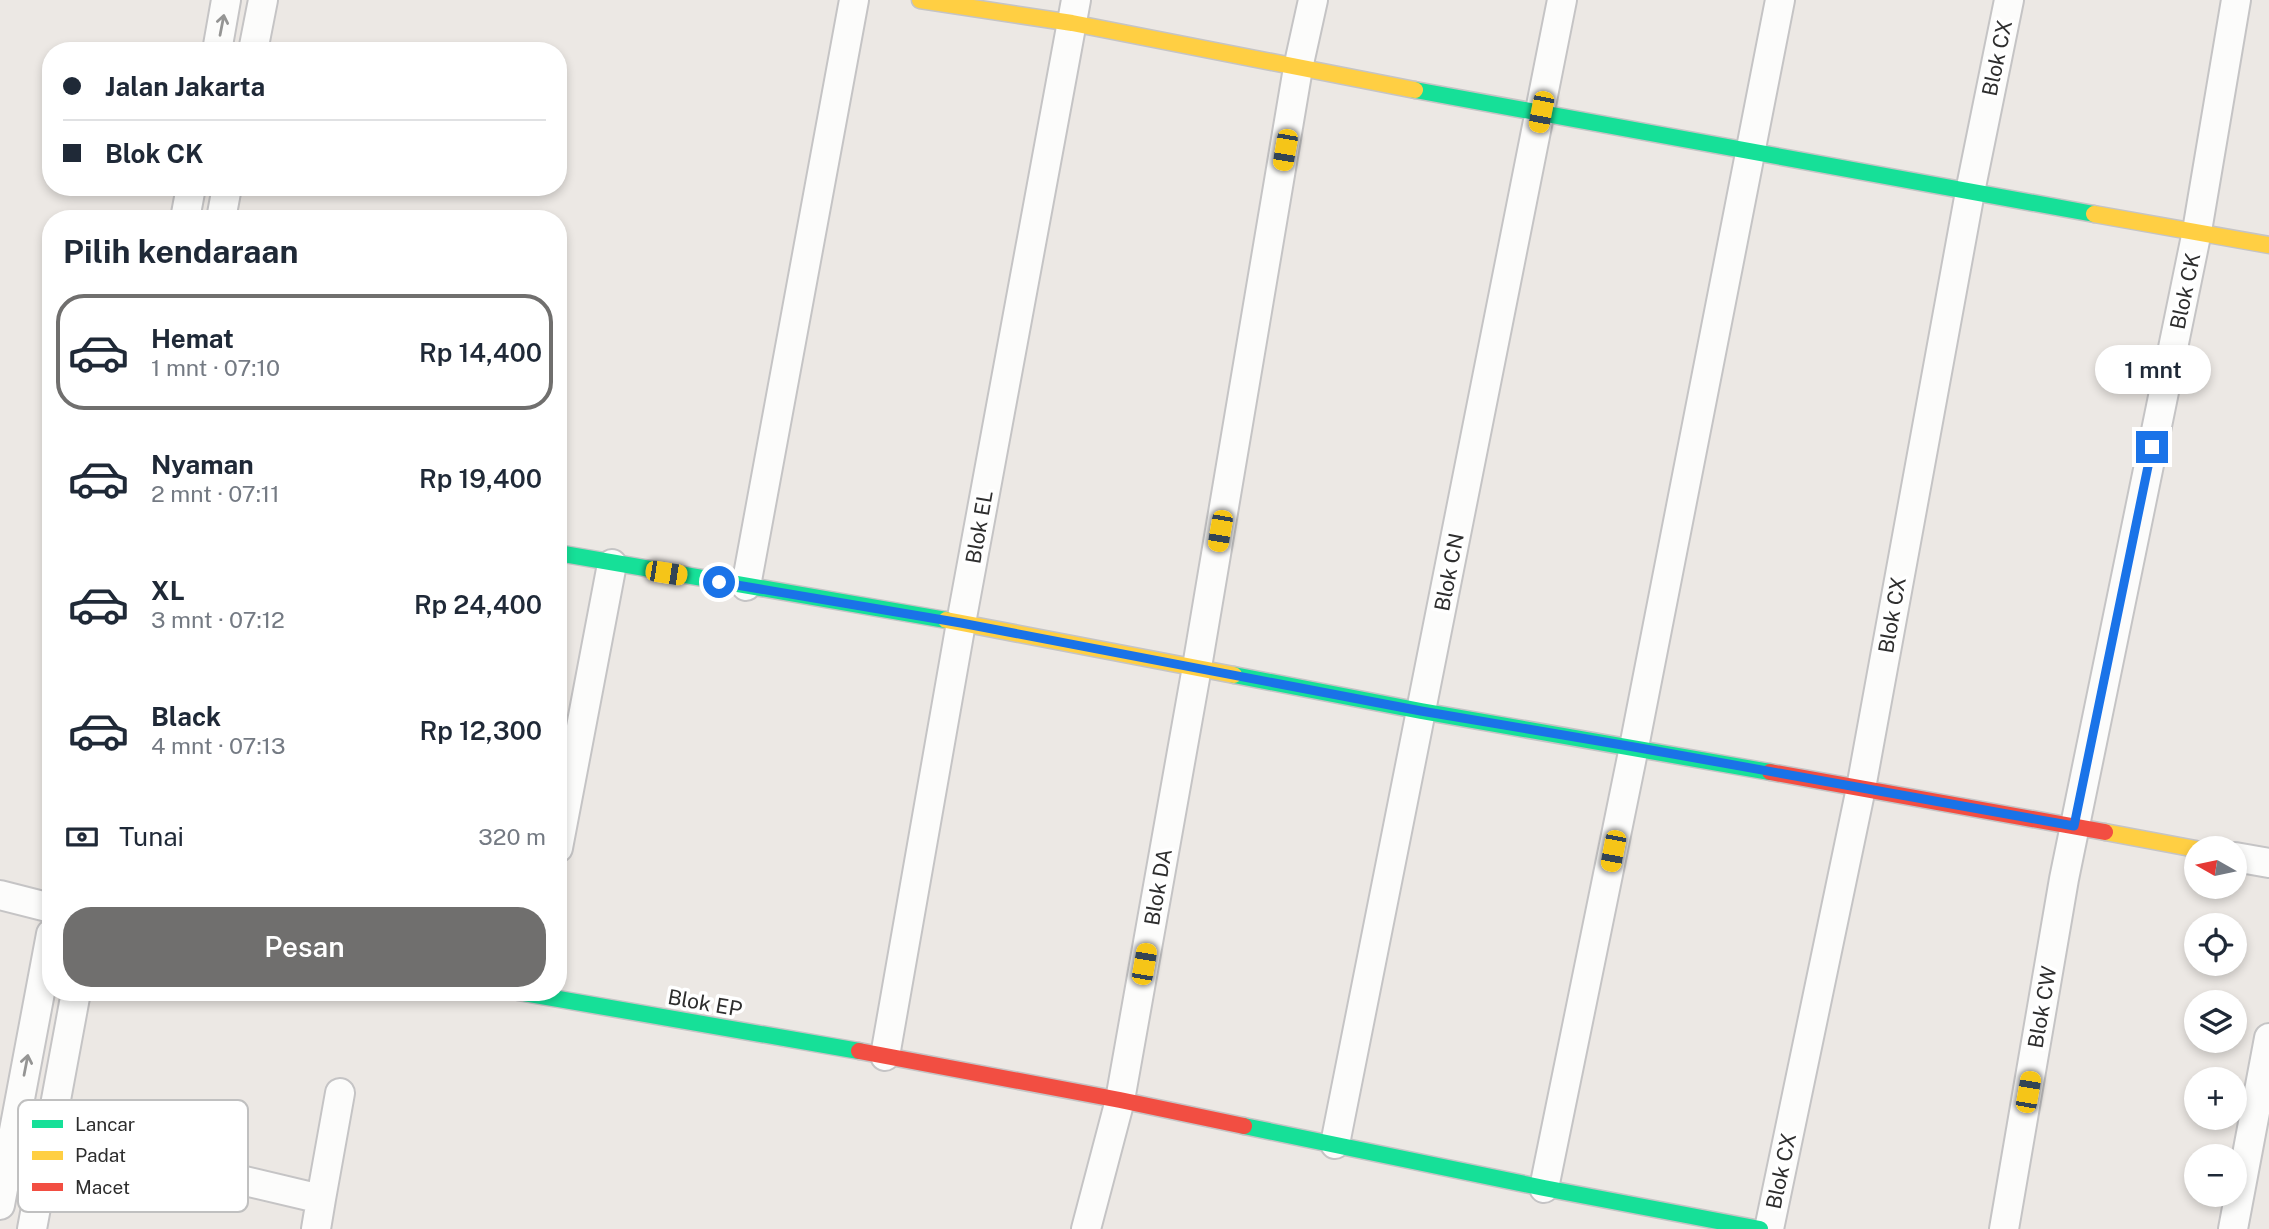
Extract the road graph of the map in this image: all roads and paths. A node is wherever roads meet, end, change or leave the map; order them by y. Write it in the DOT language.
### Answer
graph roads {
  1 [pos="226,0"];
  2 [pos="263,0"];
  3 [pos="854,0"];
  4 [pos="920,0"];
  5 [pos="1313,0"];
  6 [pos="1562,0"];
  7 [pos="1780,0"];
  8 [pos="2009,0"];
  9 [pos="2236,0"];
  10 [pos="1074,12"];
  11 [pos="219,42"];
  12 [pos="255,42"];
  13 [pos="1298,68"];
  14 [pos="1541,112"];
  15 [pos="1750,150"];
  16 [pos="1970,192"];
  17 [pos="2197,231"];
  18 [pos="2269,245"];
  19 [pos="567,555"];
  20 [pos="612,564"];
  21 [pos="746,586"];
  22 [pos="961,623"];
  23 [pos="1197,667"];
  24 [pos="1421,711"];
  25 [pos="1634,747"];
  26 [pos="1861,788"];
  27 [pos="567,801"];
  28 [pos="2074,826"];
  29 [pos="2184,847"];
  30 [pos="2247,859"];
  31 [pos="2269,863"];
  32 [pos="0,895"];
  33 [pos="42,906"];
  34 [pos="42,975"];
  35 [pos="567,1000"];
  36 [pos="74,1001"];
  37 [pos="2269,1038"];
  38 [pos="885,1056"];
  39 [pos="340,1093"];
  40 [pos="56,1100"];
  41 [pos="1120,1100"];
  42 [pos="10,1120"];
  43 [pos="1335,1144"];
  44 [pos="248,1182"];
  45 [pos="1544,1188"];
  46 [pos="321,1199"];
  47 [pos="0,1205"];
  48 [pos="316,1229"];
  49 [pos="1086,1229"];
  50 [pos="1760,1229"];
  51 [pos="1769,1229"];
  52 [pos="2004,1229"];
  53 [pos="2233,1229"];
  11 -- 1 [label="street, one-way"];
  2 -- 12 [label="street"];
  3 -- 21 [label="street"];
  4 -- 10 [label="street"];
  5 -- 13 [label="street, Blok DA"];
  6 -- 14 [label="street, Blok CN"];
  7 -- 15 [label="street"];
  8 -- 16 [label="street, Blok CX"];
  9 -- 17 [label="street, Blok CK"];
  10 -- 13 [label="street"];
  10 -- 22 [label="street, Blok EL"];
  13 -- 14 [label="street"];
  13 -- 23 [label="street, Blok DA"];
  14 -- 15 [label="street"];
  14 -- 24 [label="street, Blok CN"];
  15 -- 16 [label="street"];
  15 -- 25 [label="street"];
  16 -- 17 [label="street"];
  16 -- 26 [label="street, Blok CX"];
  17 -- 18 [label="street"];
  17 -- 28 [label="street, Blok CK"];
  19 -- 20 [label="street"];
  20 -- 21 [label="street"];
  20 -- 27 [label="street"];
  21 -- 22 [label="street"];
  22 -- 23 [label="street"];
  22 -- 38 [label="street, Blok EL"];
  23 -- 24 [label="street"];
  23 -- 41 [label="street, Blok DA"];
  24 -- 25 [label="street"];
  24 -- 43 [label="street, Blok CN"];
  25 -- 26 [label="street"];
  25 -- 45 [label="street"];
  26 -- 28 [label="street"];
  26 -- 51 [label="street, Blok CX"];
  28 -- 29 [label="street"];
  28 -- 52 [label="street, Blok CW"];
  30 -- 31 [label="street"];
  32 -- 33 [label="street"];
  42 -- 34 [label="street, one-way"];
  35 -- 38 [label="street, Blok EP"];
  36 -- 40 [label="street"];
  37 -- 53 [label="street"];
  38 -- 41 [label="street, Blok EP"];
  39 -- 46 [label="street"];
  41 -- 43 [label="street, Blok EP"];
  41 -- 49 [label="street, Blok DA"];
  42 -- 47 [label="street"];
  43 -- 45 [label="street, Blok EP"];
  44 -- 46 [label="street"];
  45 -- 50 [label="street, Blok EP"];
  46 -- 48 [label="street"];
}
